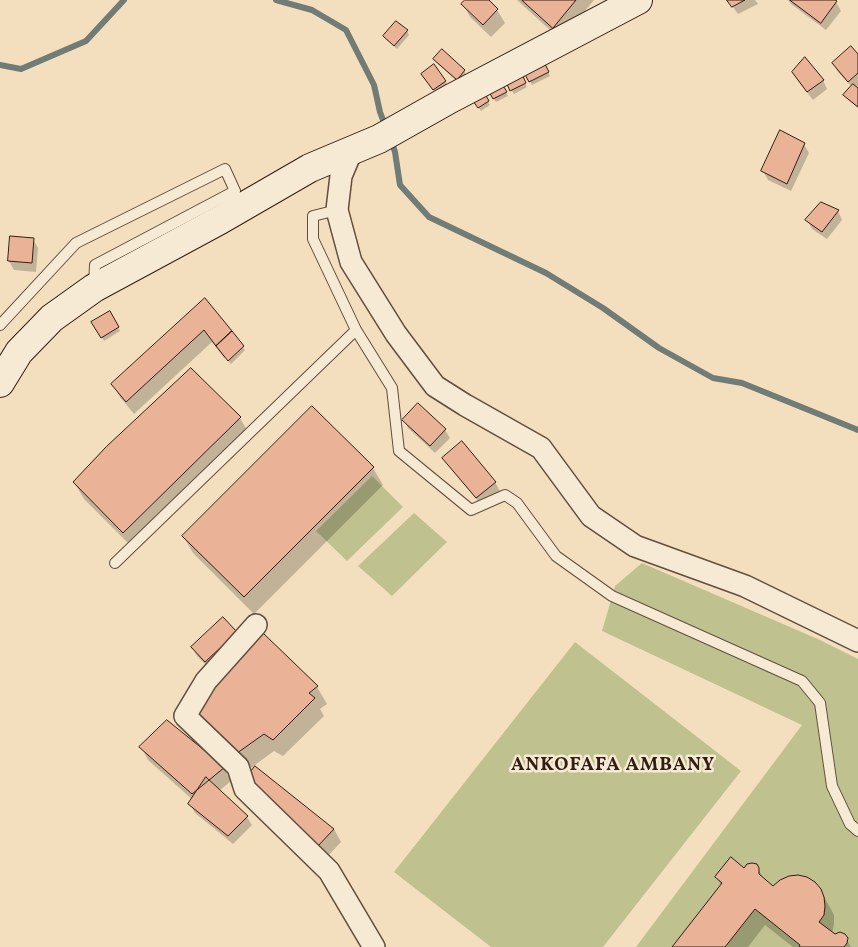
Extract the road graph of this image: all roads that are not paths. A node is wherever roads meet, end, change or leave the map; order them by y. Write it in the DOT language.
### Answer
graph roads {
  1 [pos="638,0"];
  2 [pos="352,150"];
  3 [pos="337,210"];
  4 [pos="94,288"];
  5 [pos="0,325"];
  6 [pos="356,330"];
  7 [pos="0,383"];
  8 [pos="115,563"];
  9 [pos="256,625"];
  10 [pos="858,641"];
  11 [pos="858,831"];
  12 [pos="374,947"];
  1 -- 2 [label="street"];
  2 -- 3 [label="street"];
  2 -- 4 [label="street"];
  3 -- 6 [label="lane"];
  3 -- 10 [label="street"];
  4 -- 5 [label="lane"];
  4 -- 7 [label="street"];
  6 -- 8 [label="lane"];
  6 -- 11 [label="lane"];
  9 -- 12 [label="street"];
}
